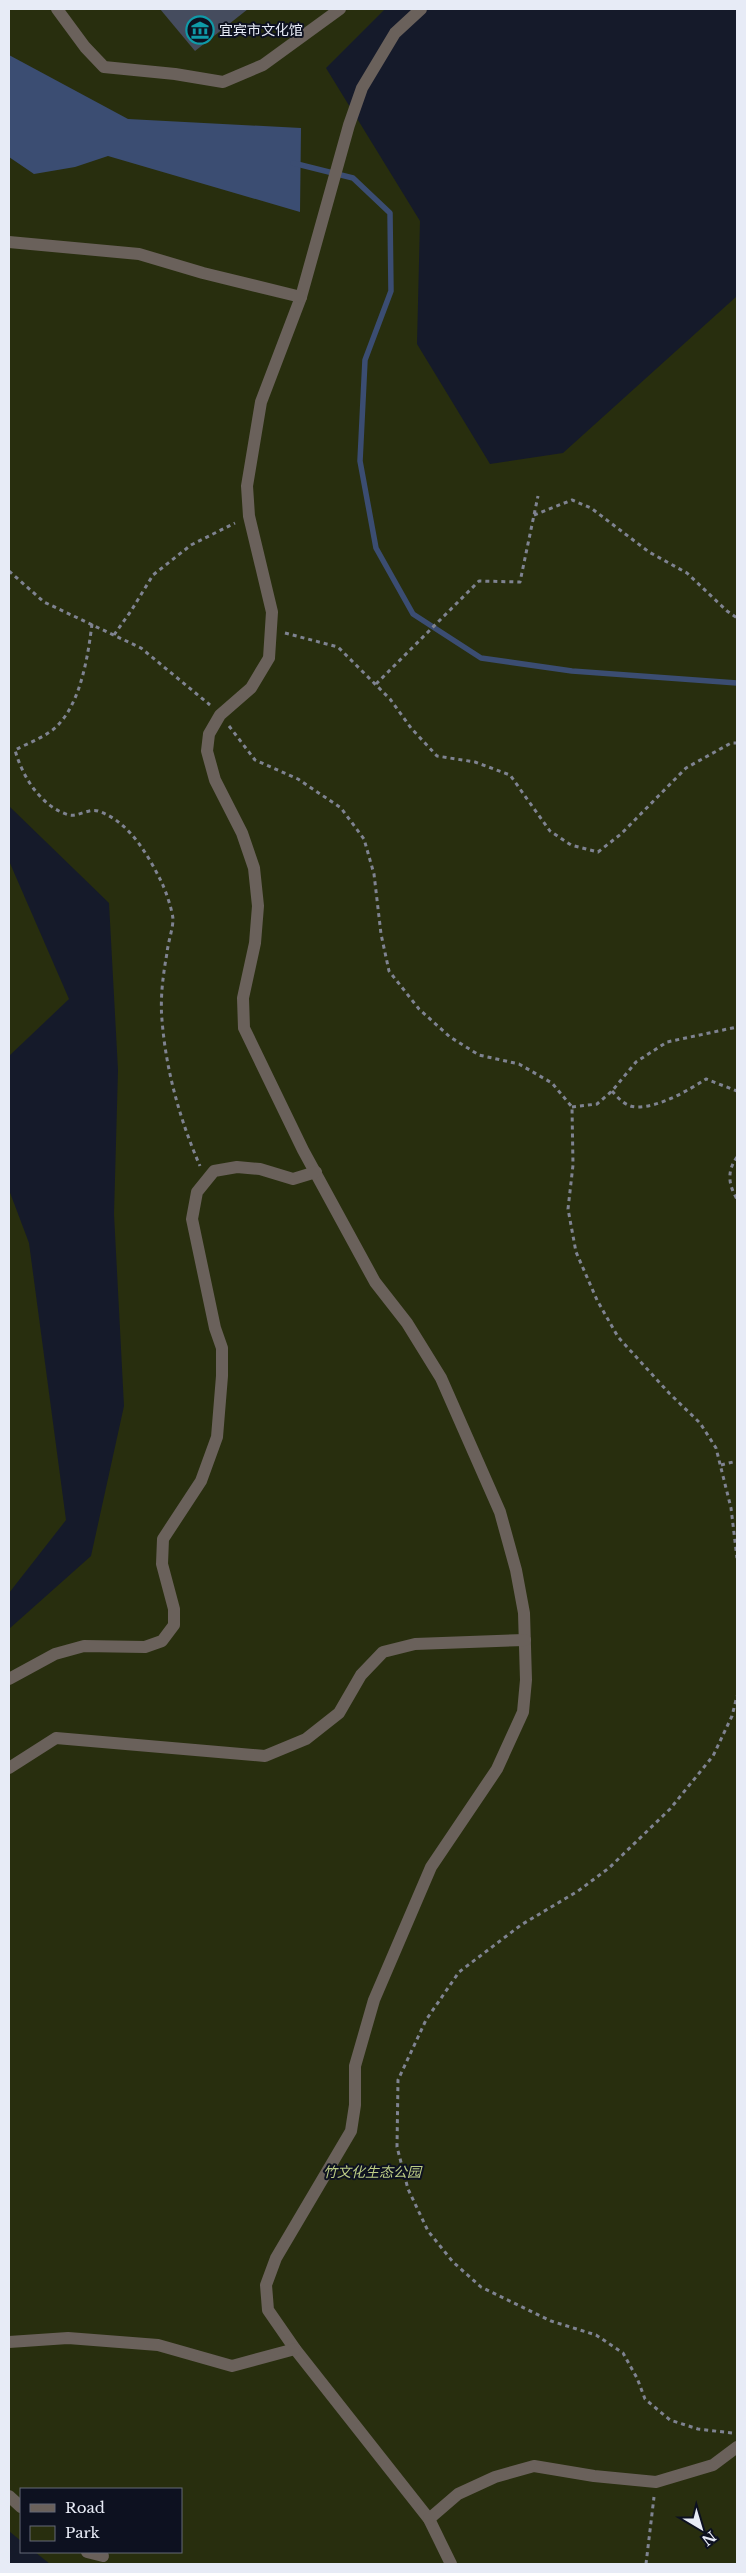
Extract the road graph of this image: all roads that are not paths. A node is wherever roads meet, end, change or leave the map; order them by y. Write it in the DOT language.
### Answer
graph roads {
  1 [pos="57,9"];
  2 [pos="340,9"];
  3 [pos="421,9"];
  4 [pos="9,242"];
  5 [pos="300,297"];
  6 [pos="316,1172"];
  7 [pos="525,1640"];
  8 [pos="9,1679"];
  9 [pos="9,1768"];
  10 [pos="9,2342"];
  11 [pos="295,2349"];
  12 [pos="737,2447"];
  13 [pos="9,2496"];
  14 [pos="20,2506"];
  15 [pos="429,2519"];
  16 [pos="91,2553"];
  17 [pos="103,2556"];
  18 [pos="451,2564"];
  1 -- 2 [label="lane"];
  3 -- 5 [label="lane"];
  4 -- 5 [label="lane"];
  5 -- 6 [label="lane"];
  6 -- 7 [label="lane"];
  6 -- 8 [label="lane"];
  7 -- 9 [label="lane"];
  7 -- 11 [label="lane"];
  10 -- 11 [label="lane"];
  11 -- 15 [label="lane"];
  12 -- 15 [label="lane"];
  13 -- 14 [label="lane"];
  15 -- 18 [label="lane"];
  16 -- 17 [label="lane"];
}
